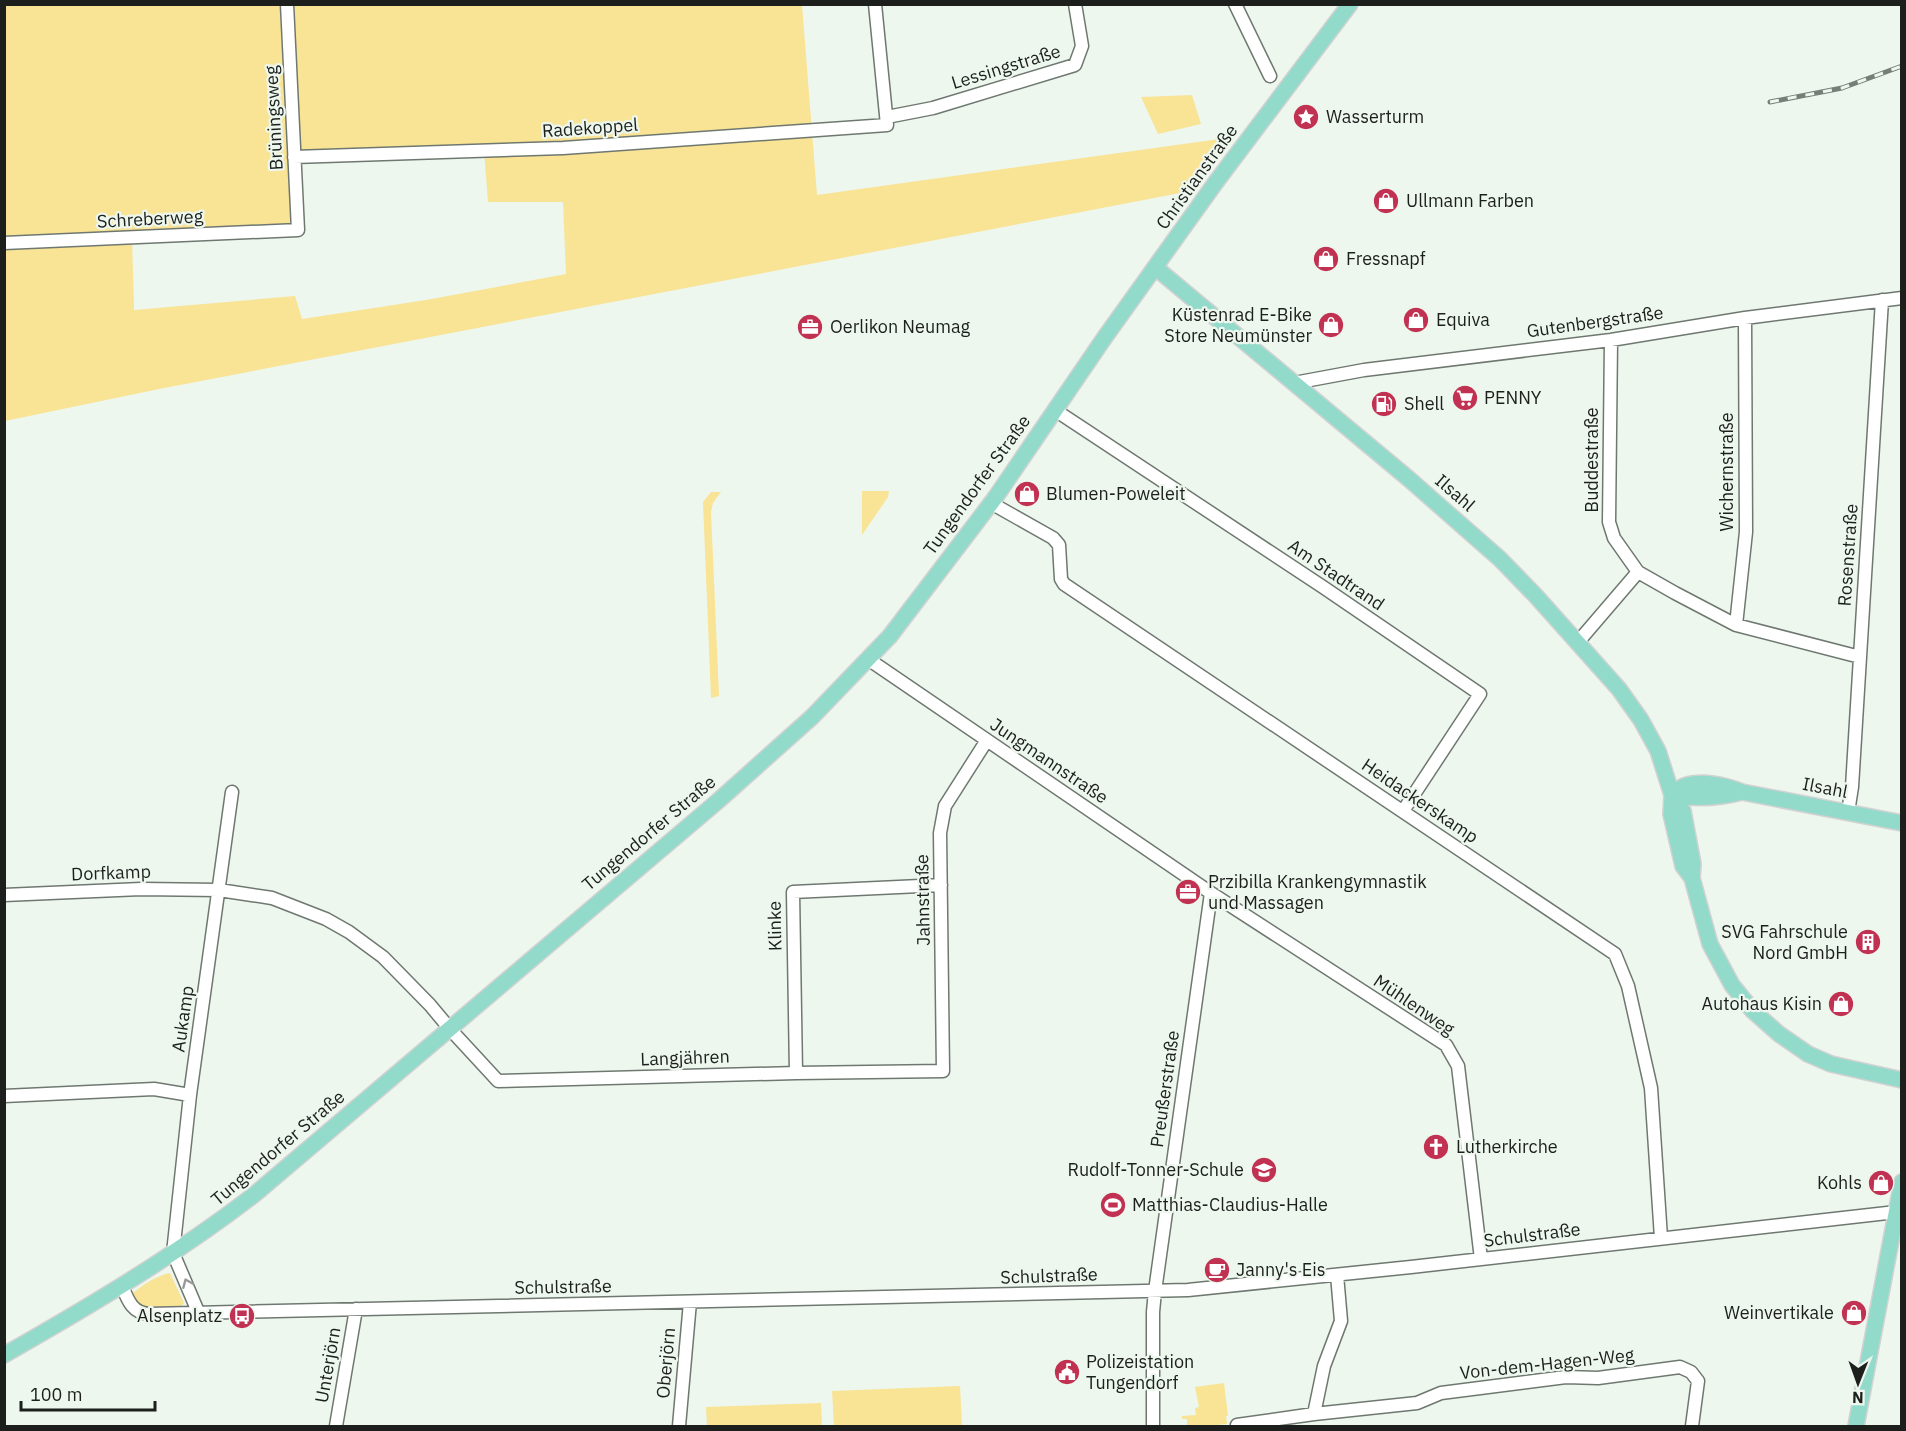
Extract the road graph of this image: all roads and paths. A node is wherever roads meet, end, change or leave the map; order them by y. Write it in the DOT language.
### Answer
graph roads {
  1 [pos="287,4"];
  2 [pos="875,4"];
  3 [pos="1075,4"];
  4 [pos="1235,4"];
  5 [pos="1350,4"];
  6 [pos="1270,76"];
  7 [pos="887,121"];
  8 [pos="294,157"];
  9 [pos="298,230"];
  10 [pos="4,243"];
  11 [pos="1156,268"];
  12 [pos="1902,298"];
  13 [pos="1882,300"];
  14 [pos="1745,318"];
  15 [pos="1611,340"];
  16 [pos="1078,375"];
  17 [pos="1294,383"];
  18 [pos="1055,410"];
  19 [pos="991,503"];
  20 [pos="1638,572"];
  21 [pos="1736,625"];
  22 [pos="1578,642"];
  23 [pos="1860,657"];
  24 [pos="868,659"];
  25 [pos="987,740"];
  26 [pos="232,792"];
  27 [pos="1742,792"];
  28 [pos="1672,795"];
  29 [pos="1701,797"];
  30 [pos="1403,811"];
  31 [pos="1848,812"];
  32 [pos="1902,823"];
  33 [pos="1686,828"];
  34 [pos="1692,878"];
  35 [pos="941,885"];
  36 [pos="219,890"];
  37 [pos="1211,893"];
  38 [pos="4,895"];
  39 [pos="450,1029"];
  40 [pos="943,1071"];
  41 [pos="796,1073"];
  42 [pos="1902,1080"];
  43 [pos="190,1095"];
  44 [pos="4,1096"];
  45 [pos="1902,1182"];
  46 [pos="1896,1212"];
  47 [pos="1661,1238"];
  48 [pos="173,1253"];
  49 [pos="1481,1259"];
  50 [pos="1337,1275"];
  51 [pos="122,1286"];
  52 [pos="1155,1291"];
  53 [pos="690,1302"];
  54 [pos="356,1309"];
  55 [pos="199,1314"];
  56 [pos="4,1355"];
  57 [pos="1314,1414"];
  58 [pos="1237,1425"];
  59 [pos="336,1426"];
  60 [pos="679,1426"];
  61 [pos="1153,1426"];
  62 [pos="1692,1426"];
  63 [pos="1856,1426"];
  1 -- 8 [label="street, Brüningsweg"];
  2 -- 7 [label="street"];
  3 -- 7 [label="street, Lessingstraße"];
  4 -- 6 [label="street"];
  5 -- 11 [label="main road, Christianstraße"];
  7 -- 8 [label="street, Radekoppel"];
  8 -- 9 [label="street, Brüningsweg"];
  9 -- 10 [label="street, Schreberweg"];
  11 -- 16 [label="main road, Christianstraße"];
  11 -- 17 [label="main road, Ilsahl"];
  12 -- 13 [label="street, Gutenbergstraße"];
  13 -- 14 [label="street, Gutenbergstraße"];
  13 -- 23 [label="street, Rosenstraße"];
  14 -- 15 [label="street, Gutenbergstraße"];
  14 -- 21 [label="street, Wichernstraße"];
  15 -- 17 [label="street, Gutenbergstraße"];
  15 -- 20 [label="street, Buddestraße"];
  16 -- 18 [label="main road, Tungendorfer Straße"];
  17 -- 22 [label="main road, Ilsahl"];
  18 -- 19 [label="main road, Tungendorfer Straße"];
  18 -- 30 [label="street, Am Stadtrand"];
  19 -- 24 [label="main road, Tungendorfer Straße"];
  19 -- 30 [label="street, Heidackerskamp"];
  20 -- 21 [label="street, Buddestraße"];
  20 -- 22 [label="street"];
  21 -- 23 [label="street, Buddestraße"];
  22 -- 28 [label="main road, Ilsahl"];
  23 -- 31 [label="street, Rosenstraße"];
  24 -- 25 [label="street, Jungmannstraße"];
  24 -- 39 [label="main road, Tungendorfer Straße"];
  25 -- 35 [label="street, Jahnstraße"];
  25 -- 37 [label="street, Jungmannstraße"];
  26 -- 36 [label="street, Aukamp"];
  27 -- 28 [label="main road, Ilsahl"];
  27 -- 29 [label="main road, Ilsahl"];
  27 -- 31 [label="main road, Ilsahl"];
  28 -- 29 [label="main road, Ilsahl"];
  28 -- 33 [label="main road"];
  28 -- 34 [label="main road"];
  29 -- 33 [label="main road"];
  30 -- 47 [label="street, Heidackerskamp"];
  31 -- 32 [label="main road, Ilsahl"];
  33 -- 34 [label="main road"];
  34 -- 42 [label="main road"];
  35 -- 40 [label="street, Jahnstraße"];
  35 -- 41 [label="street, Klinke"];
  36 -- 38 [label="street, Dorfkamp"];
  36 -- 39 [label="street, Dorfkamp"];
  36 -- 43 [label="street, Aukamp"];
  37 -- 49 [label="street, Mühlenweg"];
  37 -- 52 [label="street, Preußerstraße"];
  39 -- 41 [label="street, Langjähren"];
  39 -- 48 [label="main road, Tungendorfer Straße"];
  40 -- 41 [label="street, Langjähren"];
  43 -- 44 [label="street"];
  43 -- 48 [label="street, Aukamp"];
  45 -- 46 [label="main road"];
  46 -- 47 [label="street, Schulstraße"];
  46 -- 63 [label="main road"];
  47 -- 49 [label="street, Schulstraße"];
  48 -- 51 [label="main road"];
  55 -- 48 [label="street, one-way"];
  49 -- 50 [label="street, Schulstraße"];
  50 -- 52 [label="street, Schulstraße"];
  50 -- 57 [label="street"];
  51 -- 55 [label="street"];
  51 -- 56 [label="main road"];
  52 -- 53 [label="street, Schulstraße"];
  52 -- 61 [label="street, Preußerstraße"];
  53 -- 54 [label="street, Schulstraße"];
  53 -- 60 [label="street, Oberjörn"];
  54 -- 55 [label="street, Schulstraße"];
  54 -- 59 [label="street, Unterjörn"];
  57 -- 58 [label="street, Von-dem-Hagen-Weg"];
  57 -- 62 [label="street, Von-dem-Hagen-Weg"];
}
